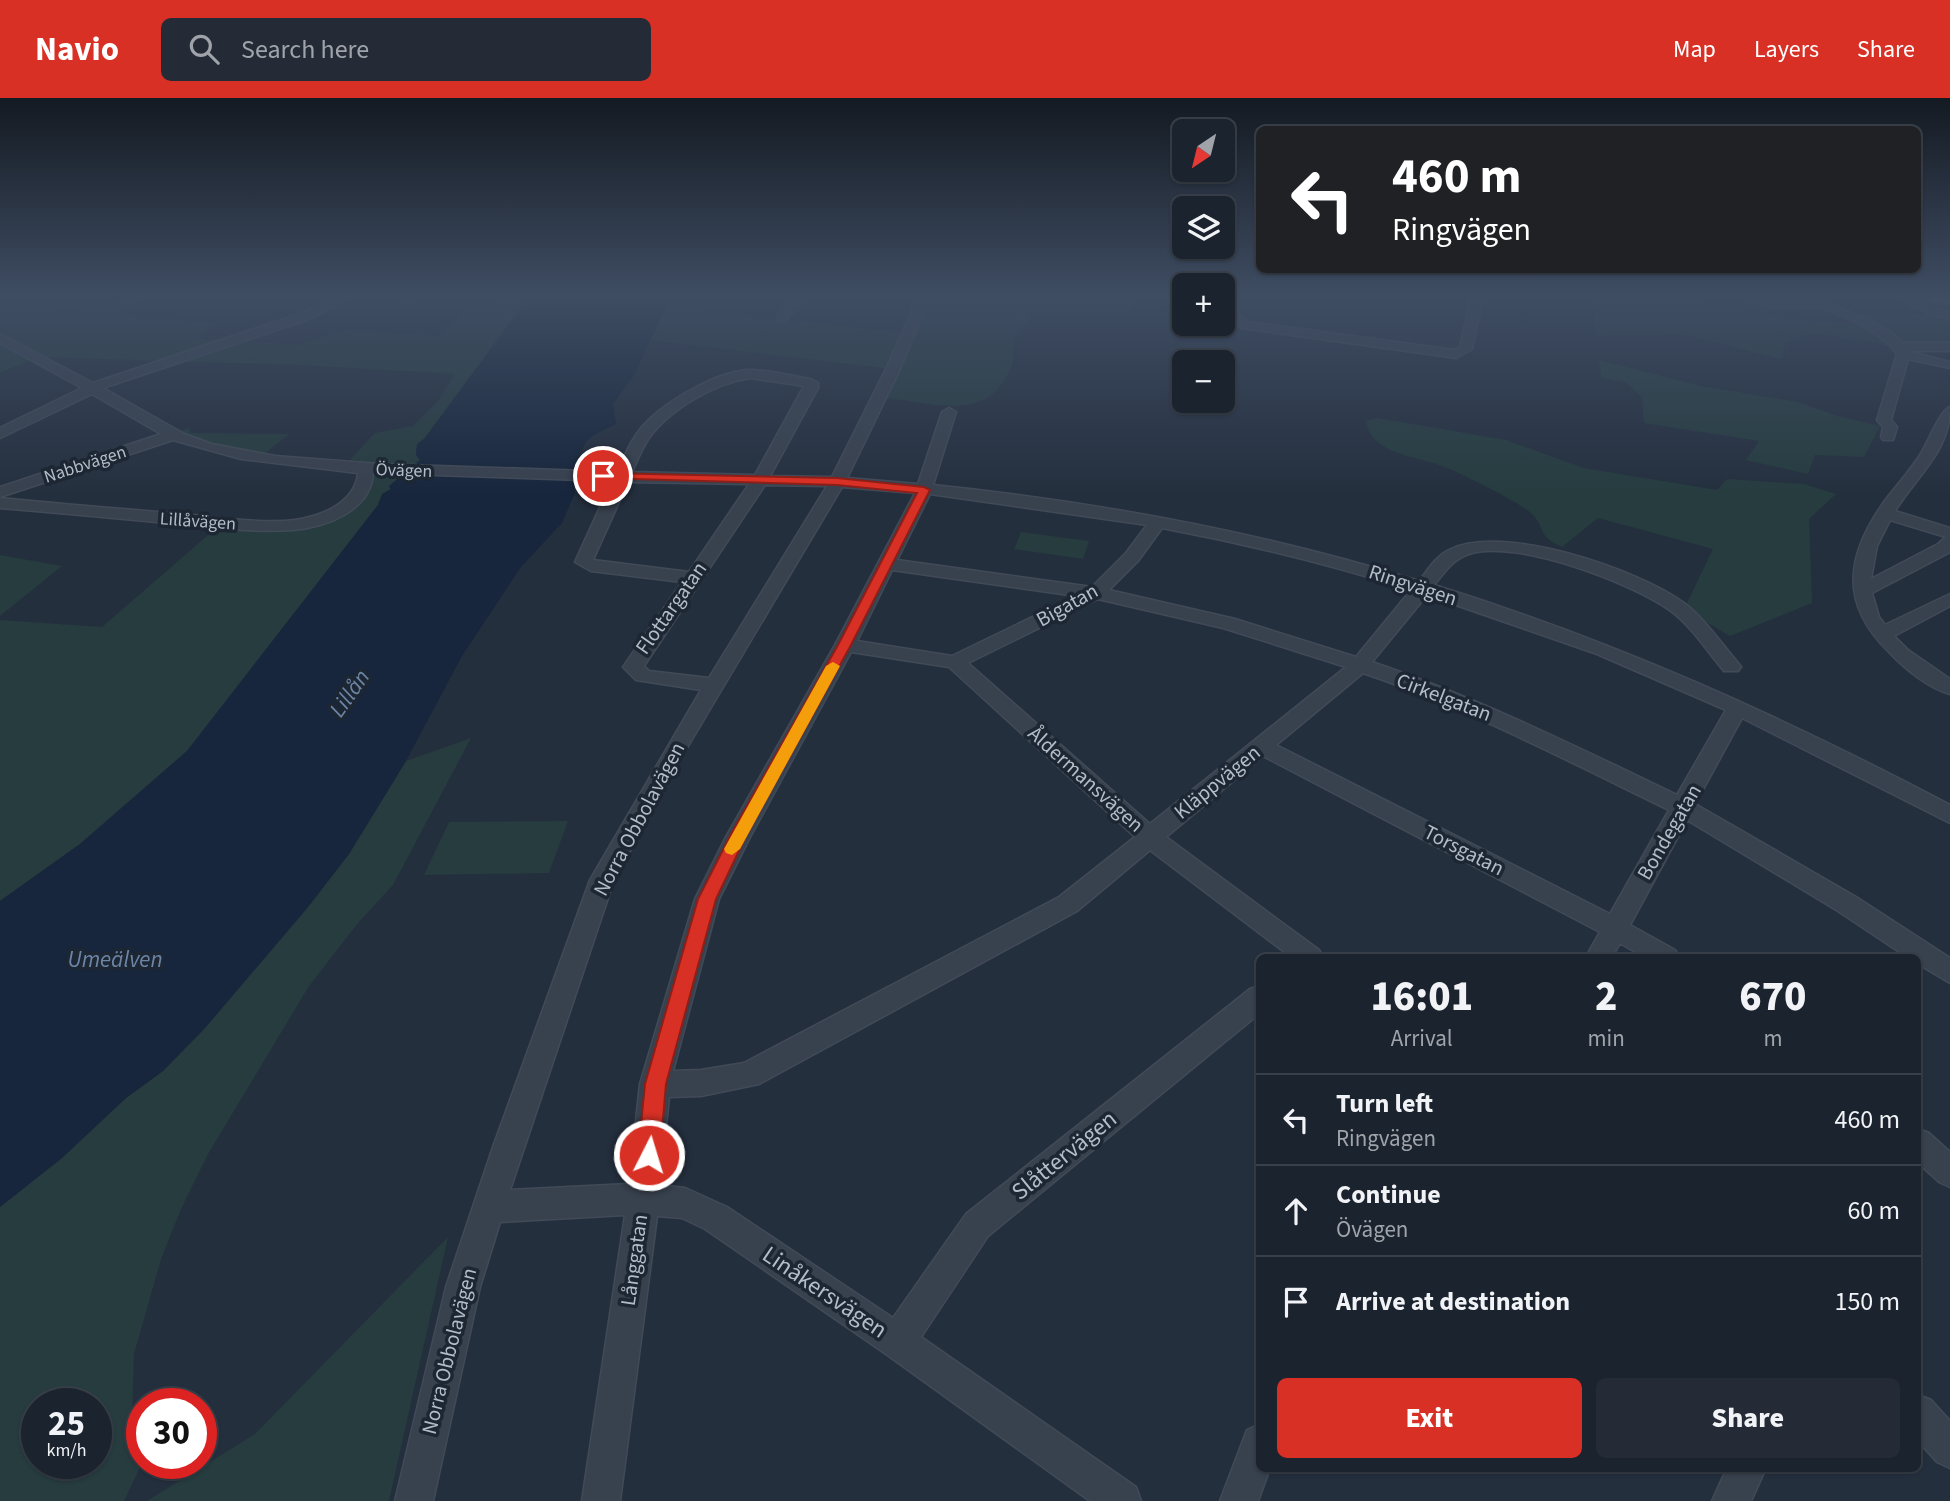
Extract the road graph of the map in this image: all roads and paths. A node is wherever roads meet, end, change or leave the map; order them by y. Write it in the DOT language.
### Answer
graph roads {
  1 [pos="44,362"];
  2 [pos="160,362"];
  3 [pos="896,362"];
  4 [pos="1899,362"];
  5 [pos="94,390"];
  6 [pos="1950,411"];
  7 [pos="949,412"];
  8 [pos="0,434"];
  9 [pos="170,436"];
  10 [pos="1888,436"];
  11 [pos="373,469"];
  12 [pos="624,475"];
  13 [pos="760,480"];
  14 [pos="837,481"];
  15 [pos="924,490"];
  16 [pos="0,492"];
  17 [pos="0,503"];
  18 [pos="1885,513"];
  19 [pos="1158,522"];
  20 [pos="1948,536"];
  21 [pos="885,564"];
  22 [pos="692,579"];
  23 [pos="1422,588"];
  24 [pos="1861,591"];
  25 [pos="1096,593"];
  26 [pos="1950,599"];
  27 [pos="1881,635"];
  28 [pos="845,645"];
  29 [pos="955,662"];
  30 [pos="1360,666"];
  31 [pos="1731,667"];
  32 [pos="713,685"];
  33 [pos="1950,688"];
  34 [pos="1738,706"];
  35 [pos="1259,746"];
  36 [pos="1684,808"];
  37 [pos="1950,815"];
  38 [pos="1150,837"];
  39 [pos="1614,928"];
  40 [pos="1306,954"];
  41 [pos="1601,954"];
  42 [pos="1661,954"];
  43 [pos="1950,972"];
  44 [pos="1256,1000"];
  45 [pos="656,1084"];
  46 [pos="1921,1146"];
  47 [pos="1950,1172"];
  48 [pos="642,1199"];
  49 [pos="488,1207"];
  50 [pos="898,1342"];
  51 [pos="1921,1416"];
  52 [pos="1950,1449"];
  53 [pos="1256,1454"];
  54 [pos="1745,1472"];
  55 [pos="414,1501"];
  56 [pos="601,1501"];
  57 [pos="1122,1501"];
  58 [pos="1239,1501"];
  59 [pos="1731,1501"];
  1 -- 5 [label="street, Övägen"];
  2 -- 5 [label="street"];
  3 -- 14 [label="street, Norra Obbolavägen"];
  4 -- 10 [label="street"];
  5 -- 8 [label="street"];
  5 -- 9 [label="street, Övägen"];
  6 -- 18 [label="street"];
  7 -- 15 [label="street, Långgatan"];
  9 -- 11 [label="street, Övägen"];
  9 -- 16 [label="street, Nabbvägen"];
  11 -- 12 [label="street, Övägen"];
  11 -- 17 [label="street, Lillåvägen"];
  12 -- 13 [label="street, Övägen"];
  12 -- 13 [label="street"];
  12 -- 22 [label="street"];
  13 -- 14 [label="street, Övägen"];
  13 -- 22 [label="street, Flottargatan"];
  14 -- 15 [label="street, Ringvägen"];
  14 -- 32 [label="street, Norra Obbolavägen"];
  15 -- 19 [label="street, Ringvägen"];
  15 -- 21 [label="street, Långgatan"];
  18 -- 20 [label="street"];
  18 -- 24 [label="street"];
  19 -- 23 [label="street, Ringvägen"];
  19 -- 25 [label="street, Bigatan"];
  20 -- 24 [label="street"];
  21 -- 25 [label="street, Cirkelgatan"];
  21 -- 28 [label="street, Långgatan"];
  22 -- 32 [label="street, Flottargatan"];
  23 -- 30 [label="street, Kläppvägen"];
  23 -- 31 [label="street, Kläppvägen"];
  23 -- 34 [label="street, Ringvägen"];
  24 -- 27 [label="street"];
  25 -- 29 [label="street, Bigatan"];
  25 -- 30 [label="street, Cirkelgatan"];
  26 -- 27 [label="street"];
  27 -- 33 [label="street"];
  28 -- 29 [label="street"];
  28 -- 45 [label="street, Långgatan"];
  29 -- 38 [label="street, Åldermansvägen"];
  30 -- 35 [label="street, Kläppvägen"];
  30 -- 36 [label="street, Cirkelgatan"];
  32 -- 49 [label="street, Norra Obbolavägen"];
  34 -- 36 [label="street, Bondegatan"];
  34 -- 37 [label="street, Ringvägen"];
  35 -- 38 [label="street, Kläppvägen"];
  35 -- 39 [label="street, Torsgatan"];
  36 -- 39 [label="street, Bondegatan"];
  36 -- 43 [label="street, Cirkelgatan"];
  38 -- 40 [label="street, Åldermansvägen"];
  38 -- 45 [label="street, Kläppvägen"];
  39 -- 41 [label="street, Bondegatan"];
  39 -- 42 [label="street, Torsgatan"];
  44 -- 50 [label="street, Slåttervägen"];
  45 -- 48 [label="street, Långgatan"];
  46 -- 47 [label="street"];
  48 -- 49 [label="street, Linåkersvägen"];
  48 -- 50 [label="street, Linåkersvägen"];
  48 -- 56 [label="street, Långgatan"];
  49 -- 55 [label="street, Norra Obbolavägen"];
  50 -- 57 [label="street, Linåkersvägen"];
  51 -- 52 [label="street"];
  53 -- 58 [label="street"];
  54 -- 59 [label="street"];
}
